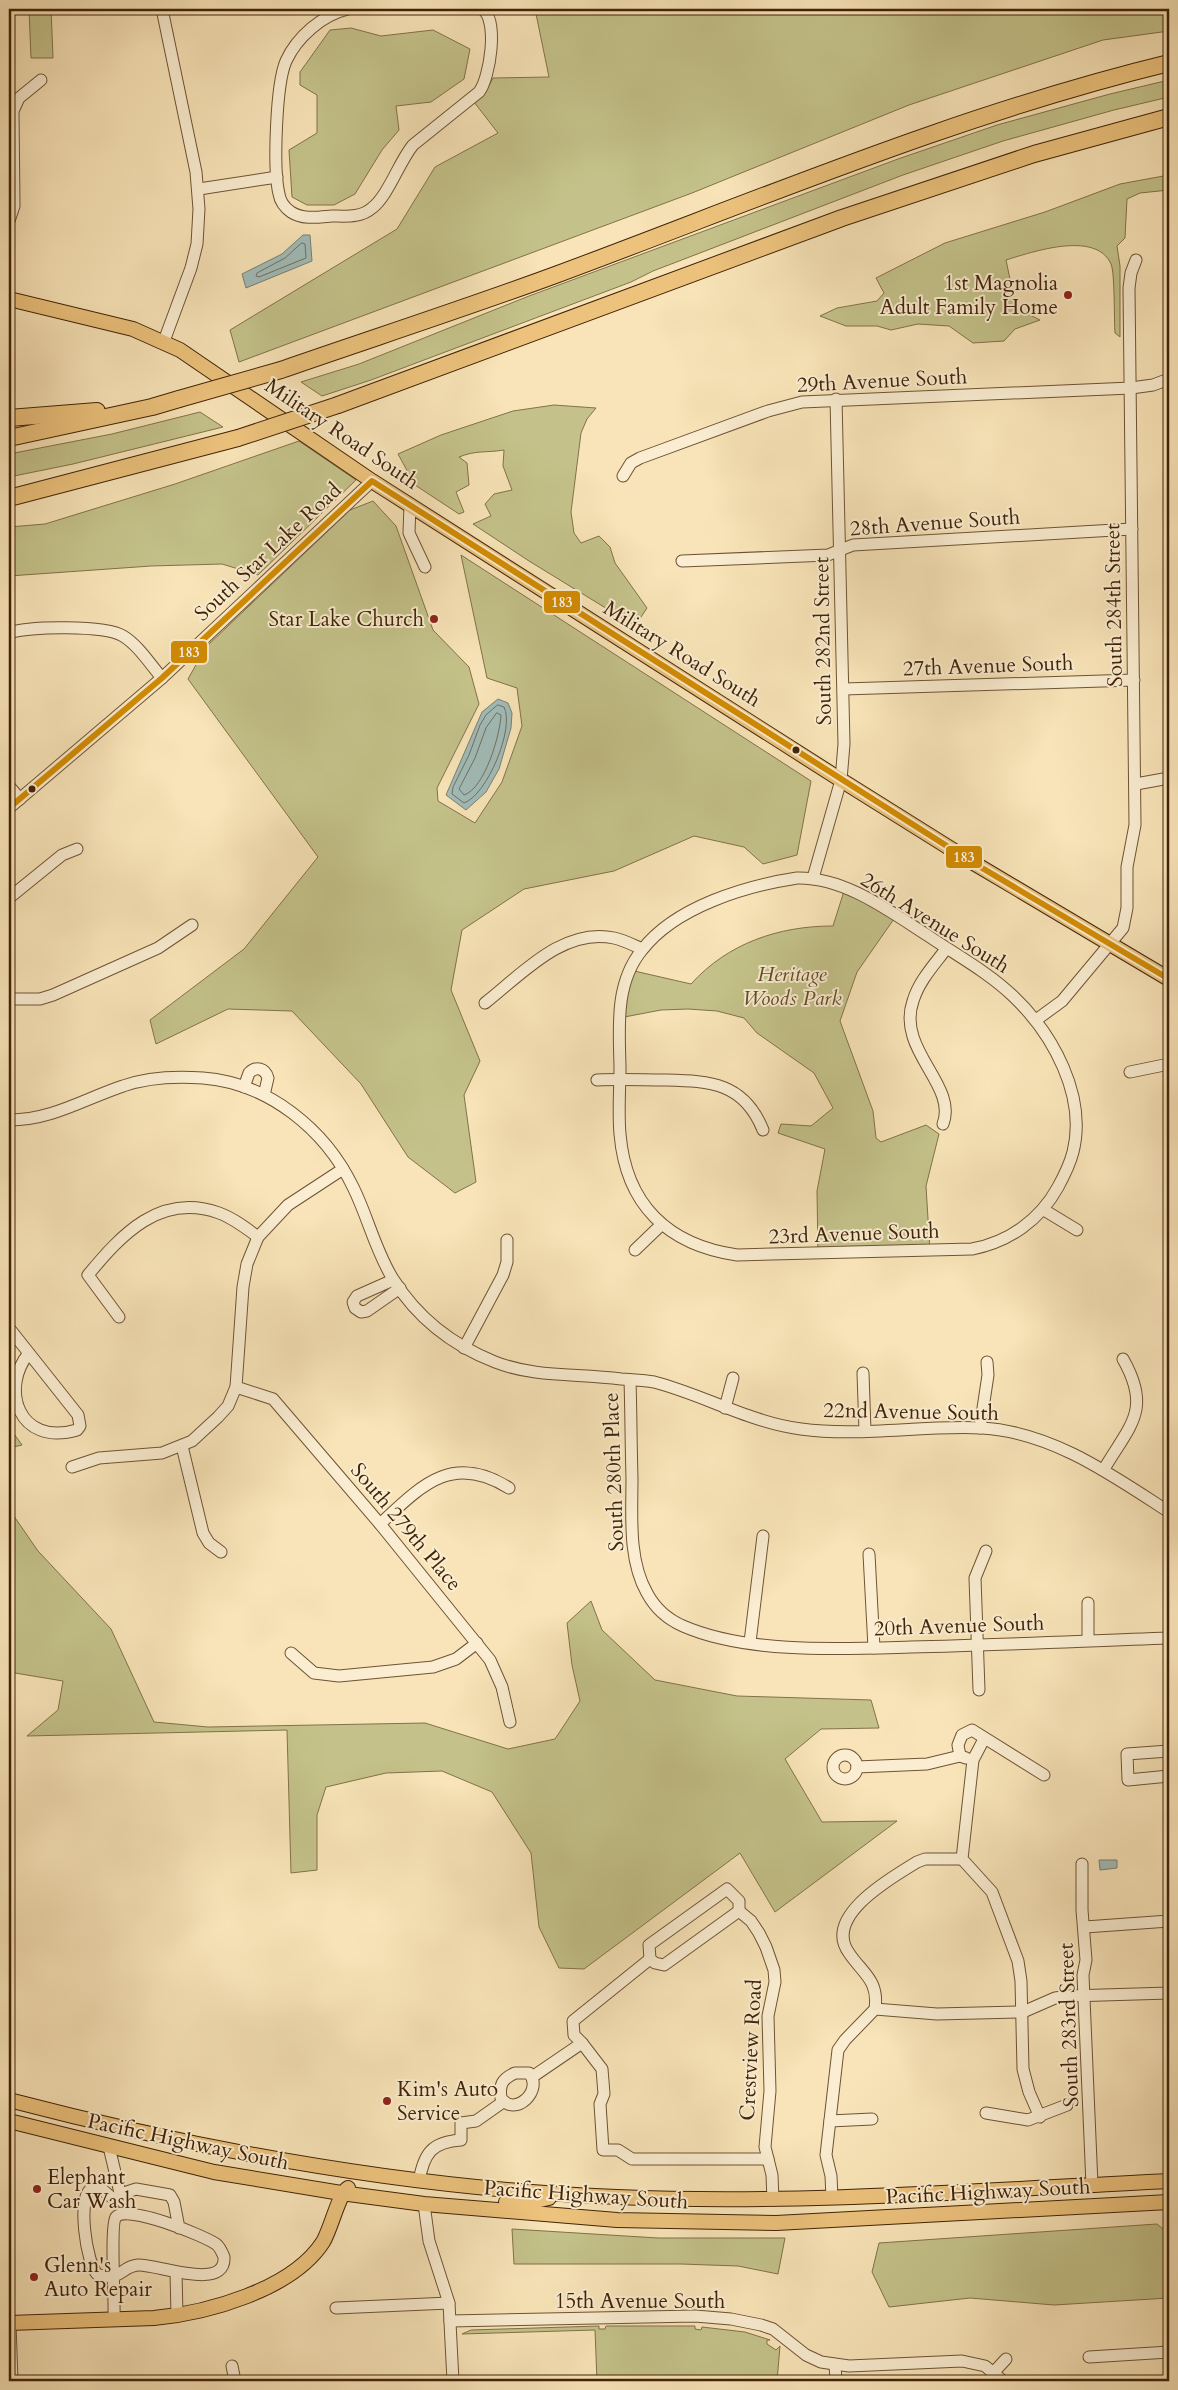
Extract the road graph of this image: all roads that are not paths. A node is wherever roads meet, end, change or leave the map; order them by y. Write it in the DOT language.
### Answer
graph roads {
  1 [pos="162,9"];
  2 [pos="348,9"];
  3 [pos="482,9"];
  4 [pos="1169,63"];
  5 [pos="41,80"];
  6 [pos="1169,117"];
  7 [pos="277,177"];
  8 [pos="199,188"];
  9 [pos="9,221"];
  10 [pos="1136,260"];
  11 [pos="9,299"];
  12 [pos="164,341"];
  13 [pos="1169,379"];
  14 [pos="1131,388"];
  15 [pos="836,399"];
  16 [pos="152,407"];
  17 [pos="9,418"];
  18 [pos="9,438"];
  19 [pos="623,476"];
  20 [pos="372,481"];
  21 [pos="9,497"];
  22 [pos="410,504"];
  23 [pos="1132,529"];
  24 [pos="840,549"];
  25 [pos="682,561"];
  26 [pos="425,567"];
  27 [pos="9,632"];
  28 [pos="162,678"];
  29 [pos="1134,680"];
  30 [pos="844,689"];
  31 [pos="1169,778"];
  32 [pos="841,780"];
  33 [pos="1136,784"];
  34 [pos="9,786"];
  35 [pos="20,799"];
  36 [pos="9,808"];
  37 [pos="77,849"];
  38 [pos="813,878"];
  39 [pos="9,898"];
  40 [pos="192,925"];
  41 [pos="1109,944"];
  42 [pos="946,948"];
  43 [pos="642,949"];
  44 [pos="1169,979"];
  45 [pos="9,1000"];
  46 [pos="485,1003"];
  47 [pos="1036,1020"];
  48 [pos="1169,1064"];
  49 [pos="1130,1072"];
  50 [pos="620,1079"];
  51 [pos="597,1080"];
  52 [pos="244,1086"];
  53 [pos="264,1095"];
  54 [pos="9,1120"];
  55 [pos="943,1124"];
  56 [pos="763,1130"];
  57 [pos="343,1169"];
  58 [pos="1044,1210"];
  59 [pos="661,1225"];
  60 [pos="1077,1230"];
  61 [pos="258,1237"];
  62 [pos="507,1240"];
  63 [pos="634,1250"];
  64 [pos="119,1317"];
  65 [pos="9,1328"];
  66 [pos="464,1348"];
  67 [pos="29,1352"];
  68 [pos="1123,1359"];
  69 [pos="987,1362"];
  70 [pos="863,1373"];
  71 [pos="733,1378"];
  72 [pos="630,1380"];
  73 [pos="236,1387"];
  74 [pos="725,1408"];
  75 [pos="980,1428"];
  76 [pos="865,1431"];
  77 [pos="182,1446"];
  78 [pos="72,1467"];
  79 [pos="1104,1469"];
  80 [pos="510,1488"];
  81 [pos="1169,1512"];
  82 [pos="380,1524"];
  83 [pos="763,1536"];
  84 [pos="986,1551"];
  85 [pos="221,1552"];
  86 [pos="869,1554"];
  87 [pos="1088,1603"];
  88 [pos="1169,1638"];
  89 [pos="1088,1640"];
  90 [pos="750,1642"];
  91 [pos="477,1643"];
  92 [pos="977,1645"];
  93 [pos="874,1648"];
  94 [pos="291,1653"];
  95 [pos="979,1690"];
  96 [pos="510,1722"];
  97 [pos="984,1739"];
  98 [pos="1169,1751"];
  99 [pos="960,1756"];
  100 [pos="973,1760"];
  101 [pos="857,1767"];
  102 [pos="1044,1775"];
  103 [pos="1169,1776"];
  104 [pos="962,1858"];
  105 [pos="1082,1864"];
  106 [pos="739,1912"];
  107 [pos="1169,1921"];
  108 [pos="1085,1927"];
  109 [pos="650,1959"];
  110 [pos="1169,1993"];
  111 [pos="1085,1995"];
  112 [pos="875,2009"];
  113 [pos="1023,2012"];
  114 [pos="582,2043"];
  115 [pos="532,2077"];
  116 [pos="9,2100"];
  117 [pos="503,2102"];
  118 [pos="1067,2105"];
  119 [pos="986,2113"];
  120 [pos="1040,2117"];
  121 [pos="872,2120"];
  122 [pos="9,2121"];
  123 [pos="830,2121"];
  124 [pos="109,2147"];
  125 [pos="768,2159"];
  126 [pos="418,2181"];
  127 [pos="1169,2181"];
  128 [pos="1092,2184"];
  129 [pos="341,2193"];
  130 [pos="567,2195"];
  131 [pos="121,2197"];
  132 [pos="832,2198"];
  133 [pos="773,2200"];
  134 [pos="1169,2202"];
  135 [pos="424,2204"];
  136 [pos="1019,2210"];
  137 [pos="125,2213"];
  138 [pos="652,2221"];
  139 [pos="180,2228"];
  140 [pos="114,2256"];
  141 [pos="142,2265"];
  142 [pos="176,2272"];
  143 [pos="115,2276"];
  144 [pos="449,2303"];
  145 [pos="336,2308"];
  146 [pos="177,2316"];
  147 [pos="114,2319"];
  148 [pos="450,2321"];
  149 [pos="9,2323"];
  150 [pos="1169,2352"];
  151 [pos="1089,2358"];
  152 [pos="1006,2359"];
  153 [pos="835,2365"];
  154 [pos="232,2366"];
  155 [pos="994,2372"];
  156 [pos="12,2381"];
  157 [pos="235,2381"];
  158 [pos="453,2381"];
  159 [pos="836,2381"];
  160 [pos="1003,2381"];
  1 -- 8 [label="street"];
  2 -- 7 [label="street"];
  3 -- 7 [label="street"];
  4 -- 16 [label="highway, bridge"];
  5 -- 9 [label="street"];
  6 -- 21 [label="highway, bridge"];
  7 -- 8 [label="street"];
  8 -- 12 [label="street"];
  10 -- 14 [label="street, South 284th Street"];
  11 -- 12 [label="main road, Military Road South"];
  12 -- 20 [label="main road, Military Road South"];
  13 -- 14 [label="street, 29th Avenue South"];
  14 -- 15 [label="street, 29th Avenue South"];
  14 -- 23 [label="street, South 284th Street"];
  15 -- 19 [label="street, 29th Avenue South"];
  15 -- 24 [label="street, South 282nd Street"];
  16 -- 17 [label="highway"];
  16 -- 18 [label="highway"];
  20 -- 22 [label="main road, Military Road South"];
  20 -- 28 [label="street, South Star Lake Road"];
  22 -- 26 [label="street"];
  22 -- 32 [label="main road, Military Road South"];
  23 -- 24 [label="street, 28th Avenue South"];
  23 -- 29 [label="street, South 284th Street"];
  24 -- 25 [label="street, 28th Avenue South"];
  24 -- 30 [label="street, South 282nd Street"];
  27 -- 28 [label="street"];
  28 -- 35 [label="street, South Star Lake Road"];
  29 -- 30 [label="street, 27th Avenue South"];
  29 -- 33 [label="street, South 284th Street"];
  30 -- 32 [label="street, South 282nd Street"];
  31 -- 33 [label="street"];
  32 -- 38 [label="street, South 282nd Street"];
  32 -- 41 [label="main road, Military Road South"];
  33 -- 41 [label="street, South 284th Street"];
  34 -- 35 [label="street"];
  35 -- 36 [label="street, South Star Lake Road"];
  37 -- 39 [label="street"];
  38 -- 42 [label="street, 26th Avenue South"];
  38 -- 43 [label="street, 26th Avenue South"];
  40 -- 45 [label="street"];
  41 -- 44 [label="main road, Military Road South"];
  41 -- 47 [label="street, South 284th Street"];
  42 -- 47 [label="street, 26th Avenue South"];
  42 -- 55 [label="street"];
  43 -- 46 [label="street"];
  43 -- 50 [label="street"];
  47 -- 58 [label="street, 26th Avenue South"];
  48 -- 49 [label="street"];
  50 -- 51 [label="street"];
  50 -- 56 [label="street"];
  50 -- 59 [label="street"];
  52 -- 53 [label="street, 22nd Avenue South"];
  52 -- 53 [label="street"];
  52 -- 54 [label="street, 22nd Avenue South"];
  53 -- 57 [label="street, 22nd Avenue South"];
  57 -- 61 [label="street"];
  57 -- 66 [label="street, 22nd Avenue South"];
  58 -- 59 [label="street, 23rd Avenue South"];
  58 -- 60 [label="street"];
  59 -- 63 [label="street"];
  61 -- 64 [label="street"];
  61 -- 73 [label="street"];
  62 -- 66 [label="street"];
  65 -- 67 [label="street"];
  66 -- 72 [label="street, 22nd Avenue South"];
  67 -- 67 [label="street"];
  68 -- 79 [label="street"];
  69 -- 75 [label="street"];
  70 -- 76 [label="street"];
  71 -- 74 [label="street"];
  72 -- 74 [label="street, 22nd Avenue South"];
  72 -- 90 [label="street, South 280th Place"];
  73 -- 77 [label="street"];
  73 -- 82 [label="street, South 279th Place"];
  74 -- 76 [label="street, 22nd Avenue South"];
  75 -- 76 [label="street, 22nd Avenue South"];
  75 -- 79 [label="street, 22nd Avenue South"];
  77 -- 78 [label="street"];
  77 -- 85 [label="street"];
  79 -- 81 [label="street, 22nd Avenue South"];
  80 -- 82 [label="street"];
  82 -- 91 [label="street, South 279th Place"];
  83 -- 90 [label="street"];
  84 -- 92 [label="street"];
  86 -- 93 [label="street"];
  87 -- 89 [label="street"];
  88 -- 89 [label="street, 20th Avenue South"];
  89 -- 92 [label="street, 20th Avenue South"];
  90 -- 93 [label="street, 20th Avenue South"];
  91 -- 94 [label="street"];
  91 -- 96 [label="street, South 279th Place"];
  92 -- 93 [label="street, 20th Avenue South"];
  92 -- 95 [label="street"];
  97 -- 99 [label="street"];
  97 -- 100 [label="street"];
  97 -- 102 [label="street"];
  98 -- 103 [label="street"];
  99 -- 100 [label="street"];
  99 -- 101 [label="street"];
  100 -- 104 [label="street"];
  104 -- 112 [label="street"];
  104 -- 113 [label="street"];
  105 -- 108 [label="street, South 283rd Street"];
  106 -- 109 [label="street"];
  106 -- 109 [label="street, Crestview Road"];
  106 -- 125 [label="street, Crestview Road"];
  107 -- 108 [label="street"];
  108 -- 111 [label="street, South 283rd Street"];
  109 -- 114 [label="street, Crestview Road"];
  110 -- 111 [label="street"];
  111 -- 113 [label="street"];
  111 -- 128 [label="street, South 283rd Street"];
  112 -- 113 [label="street"];
  112 -- 123 [label="street"];
  113 -- 120 [label="street"];
  114 -- 115 [label="street"];
  114 -- 125 [label="street"];
  115 -- 117 [label="street"];
  115 -- 117 [label="street"];
  116 -- 126 [label="main road, Pacific Highway South"];
  117 -- 126 [label="street"];
  118 -- 120 [label="street"];
  119 -- 120 [label="street"];
  121 -- 123 [label="street"];
  122 -- 124 [label="main road, Pacific Highway South"];
  123 -- 132 [label="street"];
  124 -- 129 [label="main road, Pacific Highway South"];
  124 -- 131 [label="street"];
  125 -- 133 [label="street, Crestview Road"];
  126 -- 130 [label="main road, Pacific Highway South"];
  127 -- 128 [label="main road, Pacific Highway South"];
  128 -- 132 [label="main road, Pacific Highway South"];
  128 -- 136 [label="main road"];
  129 -- 130 [label="main road"];
  129 -- 135 [label="main road, Pacific Highway South"];
  129 -- 146 [label="main road"];
  130 -- 133 [label="main road, Pacific Highway South"];
  131 -- 137 [label="street"];
  131 -- 139 [label="street"];
  131 -- 143 [label="street"];
  132 -- 133 [label="main road, Pacific Highway South"];
  133 -- 138 [label="main road"];
  134 -- 136 [label="main road, Pacific Highway South"];
  135 -- 138 [label="main road, Pacific Highway South"];
  135 -- 144 [label="street"];
  136 -- 138 [label="main road, Pacific Highway South"];
  137 -- 139 [label="street"];
  137 -- 140 [label="street"];
  139 -- 142 [label="street"];
  140 -- 141 [label="street"];
  140 -- 143 [label="street"];
  141 -- 142 [label="street"];
  141 -- 143 [label="street"];
  142 -- 146 [label="street"];
  143 -- 147 [label="street"];
  144 -- 145 [label="street"];
  144 -- 148 [label="street"];
  146 -- 147 [label="main road"];
  147 -- 149 [label="main road"];
  148 -- 153 [label="street, 15th Avenue South"];
  148 -- 158 [label="street"];
  149 -- 156 [label="street"];
  150 -- 151 [label="street"];
  152 -- 155 [label="street"];
  153 -- 155 [label="street, 15th Avenue South"];
  153 -- 159 [label="street"];
  154 -- 157 [label="street"];
  155 -- 160 [label="street, 15th Avenue South"];
}
